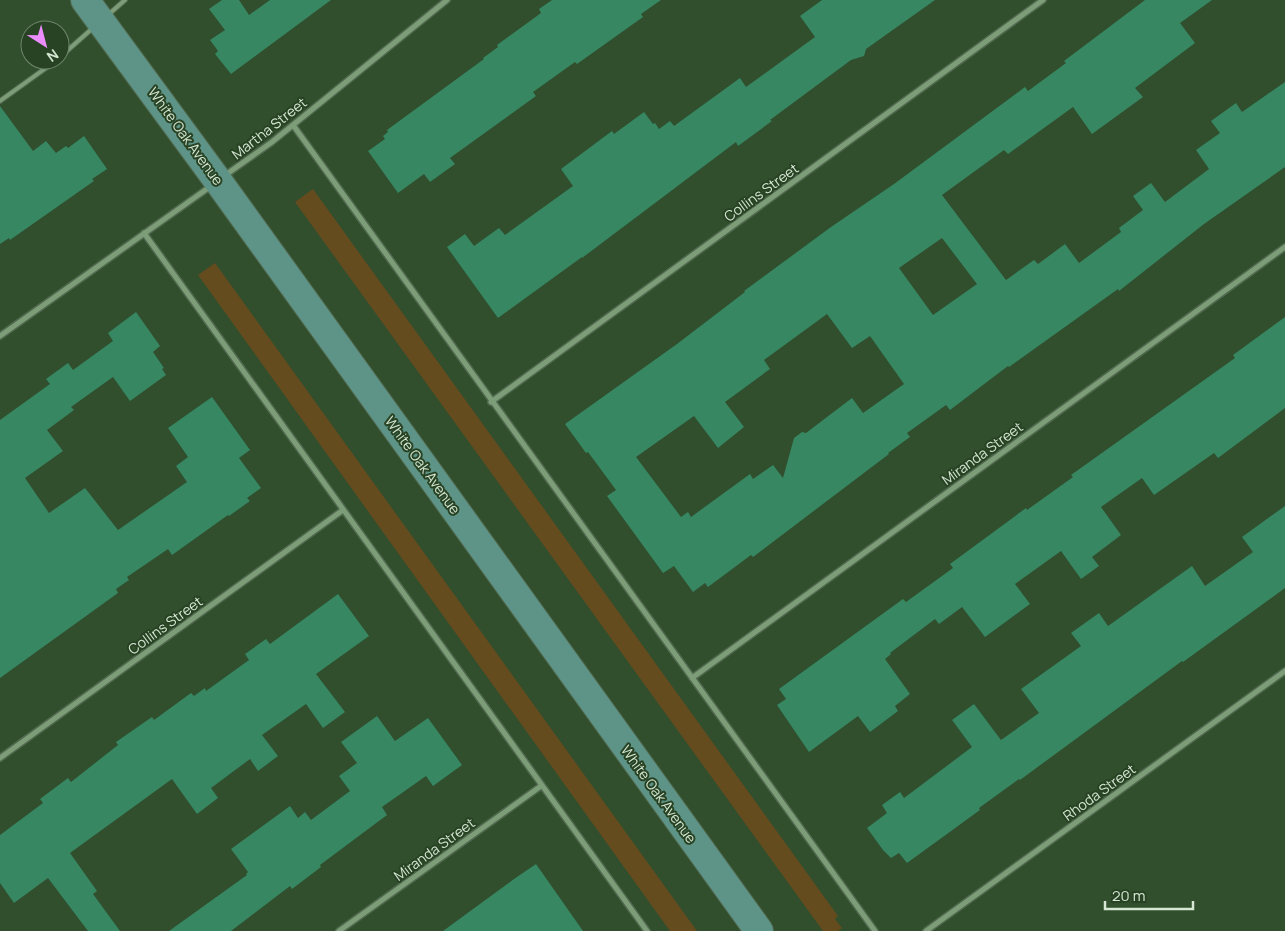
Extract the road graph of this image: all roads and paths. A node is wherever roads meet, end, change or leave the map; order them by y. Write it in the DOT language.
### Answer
graph roads {
  1 [pos="125,0"];
  2 [pos="448,0"];
  3 [pos="1043,0"];
  4 [pos="92,11"];
  5 [pos="70,43"];
  6 [pos="43,70"];
  7 [pos="0,101"];
  8 [pos="293,124"];
  9 [pos="218,180"];
  10 [pos="144,233"];
  11 [pos="1285,247"];
  12 [pos="0,336"];
  13 [pos="492,402"];
  14 [pos="343,510"];
  15 [pos="1285,671"];
  16 [pos="692,678"];
  17 [pos="0,758"];
  18 [pos="542,786"];
  19 [pos="339,931"];
  20 [pos="647,931"];
  21 [pos="759,931"];
  22 [pos="875,931"];
  23 [pos="926,931"];
  1 -- 4 [label="lane"];
  2 -- 8 [label="street, Martha Street"];
  3 -- 13 [label="street, Collins Street"];
  4 -- 5 [label="lane"];
  4 -- 9 [label="main road, White Oak Avenue"];
  6 -- 7 [label="lane"];
  8 -- 9 [label="street, Martha Street"];
  8 -- 13 [label="street"];
  9 -- 10 [label="street, Martha Street"];
  9 -- 21 [label="main road, White Oak Avenue"];
  10 -- 12 [label="street, Martha Street"];
  10 -- 14 [label="street"];
  11 -- 16 [label="street, Miranda Street"];
  13 -- 16 [label="street"];
  14 -- 17 [label="street, Collins Street"];
  14 -- 18 [label="street"];
  15 -- 23 [label="street, Rhoda Street"];
  16 -- 22 [label="street"];
  18 -- 19 [label="street, Miranda Street"];
  18 -- 20 [label="street"];
}
